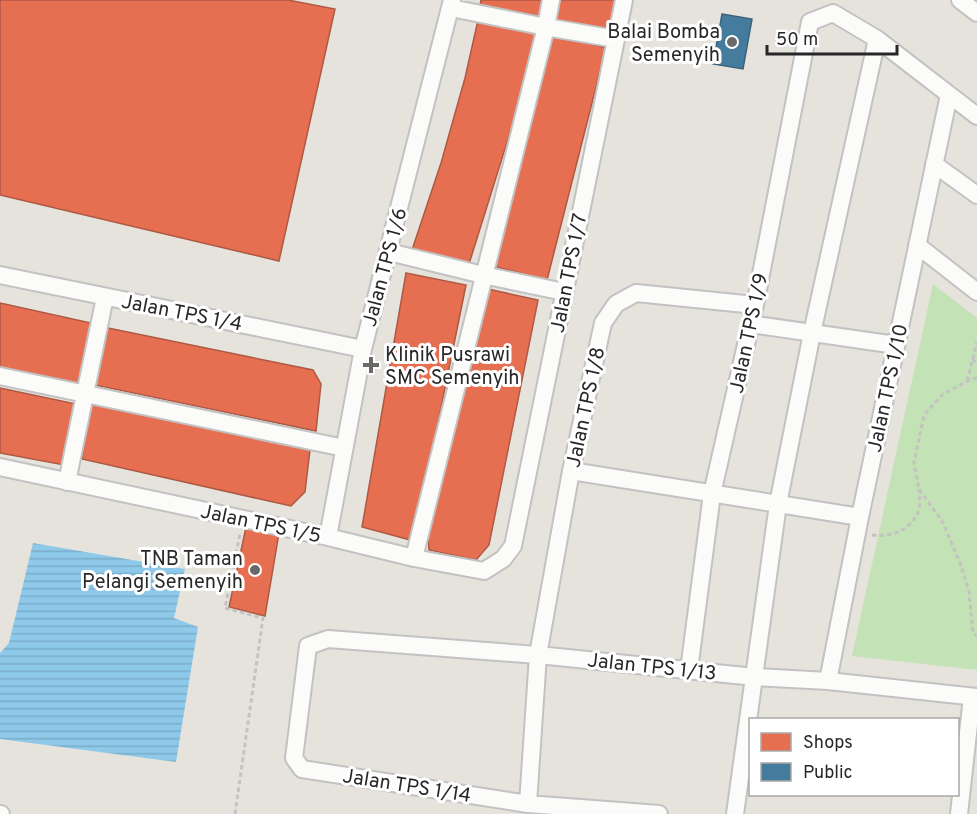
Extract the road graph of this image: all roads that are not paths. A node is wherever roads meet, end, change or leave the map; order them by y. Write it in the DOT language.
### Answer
graph roads {
  1 [pos="550,0"];
  2 [pos="624,0"];
  3 [pos="960,0"];
  4 [pos="452,4"];
  5 [pos="977,13"];
  6 [pos="546,27"];
  7 [pos="616,39"];
  8 [pos="877,39"];
  9 [pos="949,94"];
  10 [pos="977,116"];
  11 [pos="934,164"];
  12 [pos="977,195"];
  13 [pos="917,245"];
  14 [pos="388,252"];
  15 [pos="0,275"];
  16 [pos="483,275"];
  17 [pos="564,292"];
  18 [pos="977,292"];
  19 [pos="105,297"];
  20 [pos="755,305"];
  21 [pos="750,324"];
  22 [pos="812,333"];
  23 [pos="896,345"];
  24 [pos="363,349"];
  25 [pos="0,376"];
  26 [pos="86,394"];
  27 [pos="344,448"];
  28 [pos="0,467"];
  29 [pos="571,471"];
  30 [pos="67,482"];
  31 [pos="712,494"];
  32 [pos="778,504"];
  33 [pos="860,517"];
  34 [pos="328,537"];
  35 [pos="513,546"];
  36 [pos="414,558"];
  37 [pos="327,639"];
  38 [pos="538,655"];
  39 [pos="689,670"];
  40 [pos="755,676"];
  41 [pos="828,681"];
  42 [pos="975,697"];
  43 [pos="528,804"];
  44 [pos="659,814"];
  45 [pos="735,814"];
  46 [pos="959,814"];
  1 -- 6 [label="street"];
  2 -- 7 [label="street, Jalan TPS 1/7"];
  3 -- 5 [label="street"];
  4 -- 6 [label="street"];
  4 -- 14 [label="street, Jalan TPS 1/6"];
  6 -- 7 [label="street"];
  6 -- 16 [label="street"];
  7 -- 17 [label="street, Jalan TPS 1/7"];
  8 -- 9 [label="street"];
  8 -- 20 [label="street, Jalan TPS 1/9"];
  8 -- 22 [label="street"];
  9 -- 10 [label="street"];
  9 -- 11 [label="street, Jalan TPS 1/10"];
  11 -- 12 [label="street"];
  11 -- 13 [label="street, Jalan TPS 1/10"];
  13 -- 18 [label="street"];
  13 -- 23 [label="street, Jalan TPS 1/10"];
  14 -- 16 [label="street"];
  14 -- 24 [label="street, Jalan TPS 1/6"];
  15 -- 19 [label="street, Jalan TPS 1/4"];
  16 -- 17 [label="street"];
  16 -- 36 [label="street"];
  17 -- 35 [label="street, Jalan TPS 1/7"];
  19 -- 24 [label="street, Jalan TPS 1/4"];
  19 -- 26 [label="street"];
  20 -- 21 [label="street, Jalan TPS 1/9"];
  20 -- 29 [label="street, Jalan TPS 1/8"];
  21 -- 22 [label="street"];
  21 -- 31 [label="street, Jalan TPS 1/9"];
  22 -- 23 [label="street"];
  22 -- 32 [label="street"];
  23 -- 33 [label="street, Jalan TPS 1/10"];
  24 -- 27 [label="street, Jalan TPS 1/6"];
  25 -- 26 [label="street"];
  26 -- 27 [label="street"];
  26 -- 30 [label="street"];
  27 -- 34 [label="street, Jalan TPS 1/6"];
  28 -- 30 [label="street, Jalan TPS 1/5"];
  29 -- 31 [label="street"];
  29 -- 38 [label="street, Jalan TPS 1/8"];
  30 -- 34 [label="street, Jalan TPS 1/5"];
  31 -- 32 [label="street"];
  31 -- 39 [label="street, Jalan TPS 1/9"];
  32 -- 33 [label="street"];
  32 -- 40 [label="street"];
  33 -- 41 [label="street, Jalan TPS 1/10"];
  34 -- 36 [label="street, Jalan TPS 1/5"];
  35 -- 36 [label="street, Jalan TPS 1/5"];
  37 -- 38 [label="street, Jalan TPS 1/13"];
  37 -- 43 [label="street, Jalan TPS 1/14"];
  38 -- 39 [label="street, Jalan TPS 1/13"];
  38 -- 43 [label="street, Jalan TPS 1/8"];
  39 -- 40 [label="street, Jalan TPS 1/13"];
  40 -- 41 [label="street, Jalan TPS 1/13"];
  40 -- 45 [label="street"];
  41 -- 42 [label="street, Jalan TPS 1/13"];
  42 -- 46 [label="street"];
  43 -- 44 [label="street, Jalan TPS 1/14"];
}
